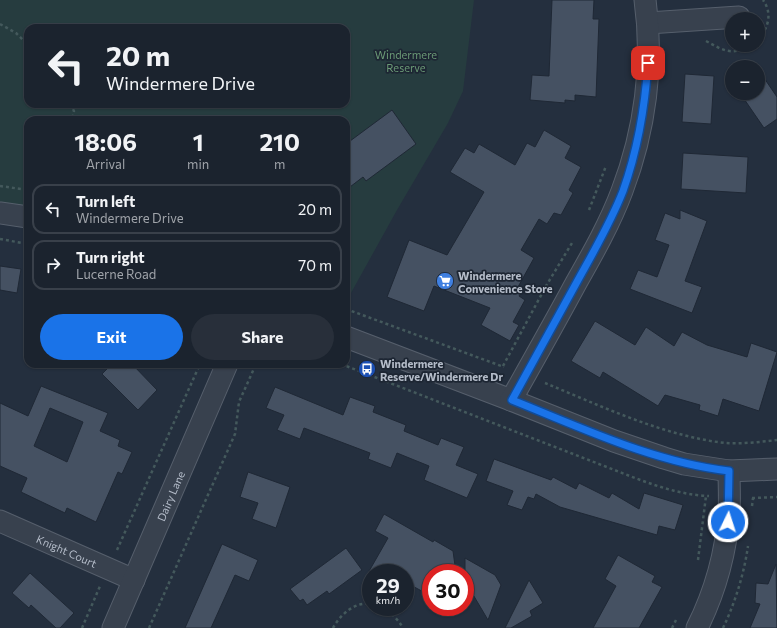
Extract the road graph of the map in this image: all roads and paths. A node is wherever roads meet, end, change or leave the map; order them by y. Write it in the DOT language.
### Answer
graph roads {
  1 [pos="645,0"];
  2 [pos="763,0"];
  3 [pos="725,18"];
  4 [pos="648,23"];
  5 [pos="0,24"];
  6 [pos="765,30"];
  7 [pos="704,40"];
  8 [pos="24,41"];
  9 [pos="725,50"];
  10 [pos="609,160"];
  11 [pos="0,186"];
  12 [pos="24,189"];
  13 [pos="0,213"];
  14 [pos="24,216"];
  15 [pos="587,216"];
  16 [pos="0,240"];
  17 [pos="573,242"];
  18 [pos="24,243"];
  19 [pos="350,310"];
  20 [pos="350,339"];
  21 [pos="503,366"];
  22 [pos="350,367"];
  23 [pos="198,368"];
  24 [pos="226,368"];
  25 [pos="254,368"];
  26 [pos="508,368"];
  27 [pos="541,381"];
  28 [pos="512,400"];
  29 [pos="777,440"];
  30 [pos="777,469"];
  31 [pos="729,471"];
  32 [pos="706,496"];
  33 [pos="714,497"];
  34 [pos="777,497"];
  35 [pos="746,499"];
  36 [pos="0,521"];
  37 [pos="115,554"];
  38 [pos="696,567"];
  39 [pos="134,580"];
  40 [pos="101,584"];
  41 [pos="362,605"];
  42 [pos="678,615"];
  43 [pos="394,616"];
  44 [pos="82,628"];
  45 [pos="112,628"];
  46 [pos="150,628"];
  47 [pos="333,628"];
  48 [pos="403,628"];
  49 [pos="672,628"];
  50 [pos="698,628"];
  1 -- 4 [label="street"];
  2 -- 6 [label="path"];
  3 -- 4 [label="street"];
  4 -- 28 [label="street"];
  5 -- 8 [label="path"];
  7 -- 9 [label="path"];
  10 -- 15 [label="path"];
  11 -- 12 [label="path"];
  13 -- 14 [label="street"];
  16 -- 18 [label="path"];
  17 -- 21 [label="path"];
  19 -- 21 [label="path"];
  20 -- 28 [label="street"];
  21 -- 26 [label="path"];
  22 -- 32 [label="path"];
  23 -- 37 [label="path"];
  24 -- 39 [label="street, Dairy Lane"];
  25 -- 46 [label="path"];
  27 -- 29 [label="path"];
  28 -- 31 [label="street"];
  30 -- 31 [label="street"];
  31 -- 50 [label="street"];
  32 -- 33 [label="path"];
  32 -- 38 [label="path"];
  34 -- 35 [label="path"];
  36 -- 39 [label="street, Knight Court"];
  39 -- 45 [label="street, Dairy Lane"];
  40 -- 44 [label="path"];
  41 -- 47 [label="path"];
  42 -- 49 [label="path"];
  43 -- 48 [label="path"];
}
